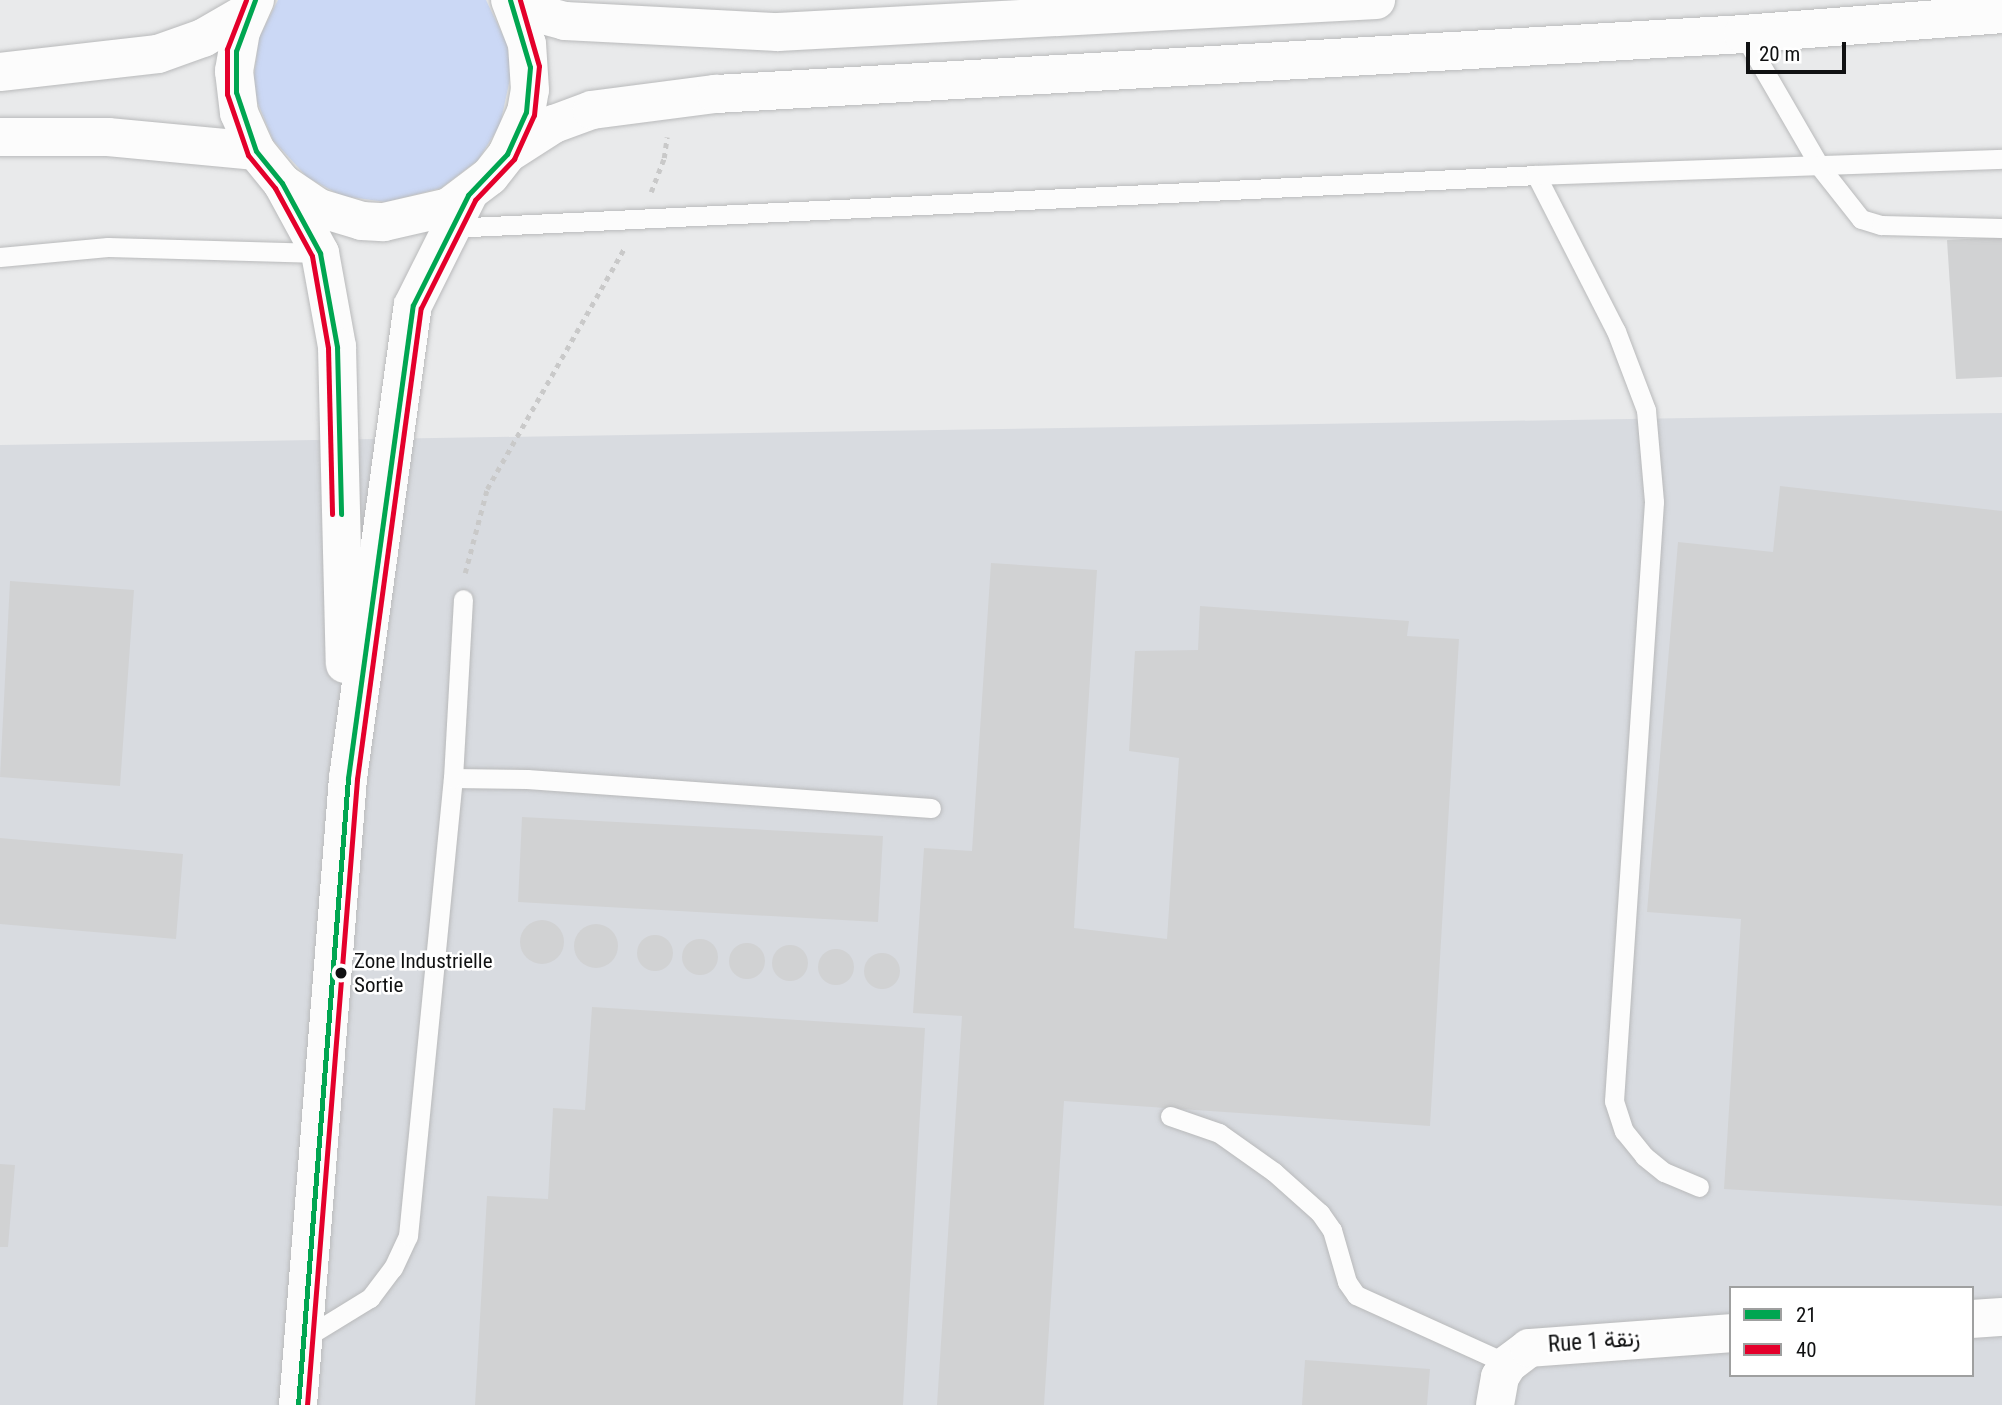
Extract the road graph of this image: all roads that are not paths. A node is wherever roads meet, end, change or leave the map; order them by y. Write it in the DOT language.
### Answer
graph roads {
  1 [pos="510,0"];
  2 [pos="518,0"];
  3 [pos="1376,0"];
  4 [pos="252,6"];
  5 [pos="2002,14"];
  6 [pos="1743,34"];
  7 [pos="2,64"];
  8 [pos="0,137"];
  9 [pos="256,151"];
  10 [pos="507,154"];
  11 [pos="2002,159"];
  12 [pos="1820,167"];
  13 [pos="1536,175"];
  14 [pos="282,183"];
  15 [pos="468,195"];
  16 [pos="450,228"];
  17 [pos="2002,228"];
  18 [pos="320,253"];
  19 [pos="0,257"];
  20 [pos="463,599"];
  21 [pos="348,778"];
  22 [pos="453,778"];
  23 [pos="931,808"];
  24 [pos="1170,1116"];
  25 [pos="1699,1187"];
  26 [pos="2002,1317"];
  27 [pos="1974,1319"];
  28 [pos="1729,1334"];
  29 [pos="303,1339"];
  30 [pos="1508,1364"];
  31 [pos="298,1405"];
  32 [pos="1495,1405"];
  1 -- 10 [label="main road"];
  2 -- 3 [label="main road"];
  4 -- 7 [label="main road"];
  4 -- 9 [label="main road"];
  5 -- 6 [label="main road"];
  6 -- 10 [label="main road"];
  6 -- 12 [label="lane"];
  8 -- 9 [label="main road"];
  9 -- 14 [label="main road"];
  10 -- 15 [label="main road"];
  11 -- 12 [label="lane"];
  12 -- 13 [label="lane"];
  12 -- 17 [label="lane"];
  13 -- 16 [label="lane"];
  13 -- 25 [label="lane"];
  14 -- 15 [label="main road"];
  14 -- 18 [label="main road"];
  15 -- 16 [label="main road"];
  16 -- 21 [label="main road"];
  18 -- 19 [label="lane"];
  18 -- 21 [label="main road"];
  20 -- 22 [label="lane"];
  21 -- 29 [label="main road"];
  22 -- 23 [label="lane"];
  22 -- 29 [label="lane"];
  24 -- 30 [label="lane"];
  26 -- 27 [label="main road"];
  28 -- 30 [label="main road, Rue 1 زنقة"];
  29 -- 31 [label="main road"];
  30 -- 32 [label="main road"];
}
